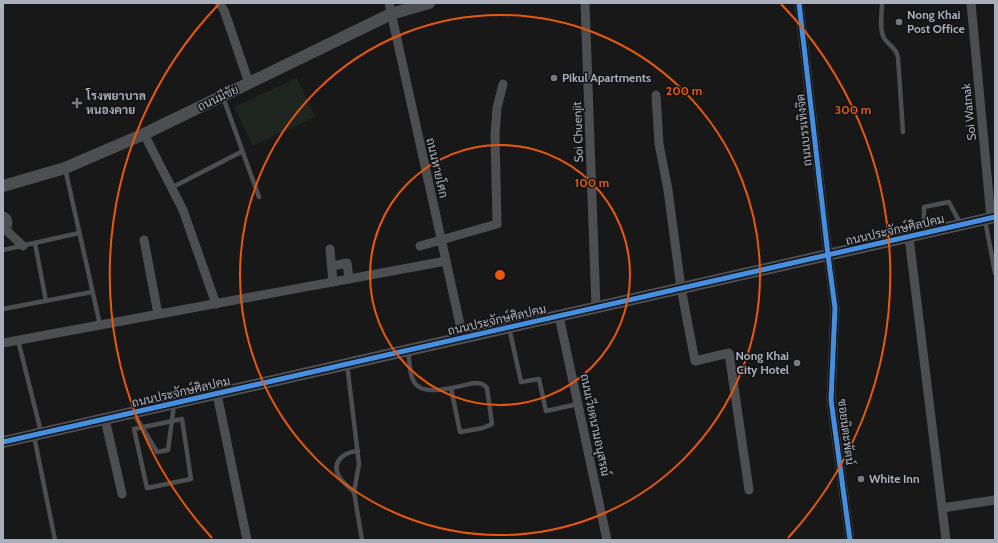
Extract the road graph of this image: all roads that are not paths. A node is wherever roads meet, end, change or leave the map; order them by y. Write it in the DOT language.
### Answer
graph roads {
  1 [pos="219,3"];
  2 [pos="430,3"];
  3 [pos="585,3"];
  4 [pos="799,3"];
  5 [pos="882,3"];
  6 [pos="971,3"];
  7 [pos="390,8"];
  8 [pos="249,83"];
  9 [pos="503,84"];
  10 [pos="656,94"];
  11 [pos="222,95"];
  12 [pos="903,132"];
  13 [pos="144,134"];
  14 [pos="241,152"];
  15 [pos="65,168"];
  16 [pos="3,186"];
  17 [pos="171,188"];
  18 [pos="259,197"];
  19 [pos="3,216"];
  20 [pos="990,218"];
  21 [pos="961,225"];
  22 [pos="4,229"];
  23 [pos="79,233"];
  24 [pos="924,233"];
  25 [pos="909,237"];
  26 [pos="144,240"];
  27 [pos="441,240"];
  28 [pos="35,243"];
  29 [pos="23,246"];
  30 [pos="420,246"];
  31 [pos="330,249"];
  32 [pos="3,250"];
  33 [pos="828,255"];
  34 [pos="446,261"];
  35 [pos="332,266"];
  36 [pos="995,273"];
  37 [pos="349,279"];
  38 [pos="333,282"];
  39 [pos="681,288"];
  40 [pos="92,292"];
  41 [pos="46,301"];
  42 [pos="216,304"];
  43 [pos="3,308"];
  44 [pos="596,308"];
  45 [pos="158,314"];
  46 [pos="559,316"];
  47 [pos="100,325"];
  48 [pos="509,327"];
  49 [pos="463,338"];
  50 [pos="18,340"];
  51 [pos="3,343"];
  52 [pos="408,350"];
  53 [pos="347,364"];
  54 [pos="451,388"];
  55 [pos="217,394"];
  56 [pos="174,404"];
  57 [pos="578,404"];
  58 [pos="133,413"];
  59 [pos="104,419"];
  60 [pos="172,421"];
  61 [pos="142,427"];
  62 [pos="37,435"];
  63 [pos="3,442"];
  64 [pos="358,451"];
  65 [pos="749,490"];
  66 [pos="354,492"];
  67 [pos="122,494"];
  68 [pos="995,500"];
  69 [pos="942,508"];
  70 [pos="56,540"];
  71 [pos="247,540"];
  72 [pos="362,540"];
  73 [pos="607,540"];
  74 [pos="850,540"];
  75 [pos="946,540"];
  1 -- 8 [label="street"];
  2 -- 7 [label="street, ถนนมีชัย"];
  3 -- 44 [label="street, Soi Chuenjit"];
  4 -- 33 [label="street, ถนนบรรเทิงจิต"];
  5 -- 12 [label="lane"];
  6 -- 20 [label="street, Soi Watnak"];
  7 -- 8 [label="street, ถนนมีชัย"];
  7 -- 27 [label="street, ถนนหายโศก"];
  8 -- 11 [label="street, ถนนมีชัย"];
  9 -- 27 [label="street"];
  10 -- 39 [label="street"];
  11 -- 13 [label="street, ถนนมีชัย"];
  11 -- 14 [label="lane"];
  13 -- 15 [label="street, ถนนมีชัย"];
  13 -- 17 [label="street"];
  14 -- 17 [label="lane"];
  14 -- 18 [label="lane"];
  15 -- 16 [label="street, ถนนมีชัย"];
  15 -- 23 [label="lane"];
  17 -- 42 [label="street"];
  19 -- 22 [label="street"];
  20 -- 21 [label="street, ถนนประจักษ์ศิลปคม"];
  20 -- 36 [label="lane"];
  21 -- 24 [label="street, ถนนประจักษ์ศิลปคม"];
  21 -- 24 [label="lane"];
  22 -- 29 [label="street"];
  23 -- 28 [label="lane"];
  23 -- 40 [label="lane"];
  24 -- 25 [label="street, ถนนประจักษ์ศิลปคม"];
  25 -- 33 [label="street, ถนนประจักษ์ศิลปคม"];
  25 -- 69 [label="street"];
  26 -- 45 [label="street"];
  27 -- 30 [label="street"];
  27 -- 34 [label="street, ถนนหายโศก"];
  28 -- 29 [label="lane"];
  28 -- 41 [label="lane"];
  29 -- 32 [label="lane"];
  31 -- 35 [label="street"];
  33 -- 39 [label="street, ถนนประจักษ์ศิลปคม"];
  33 -- 74 [label="street, ซอยนิตะพัตน์"];
  34 -- 37 [label="street"];
  34 -- 49 [label="street, ถนนหายโศก"];
  35 -- 37 [label="street"];
  35 -- 38 [label="street"];
  37 -- 38 [label="street"];
  38 -- 42 [label="street"];
  39 -- 44 [label="street, ถนนประจักษ์ศิลปคม"];
  39 -- 65 [label="street"];
  40 -- 41 [label="lane"];
  40 -- 47 [label="lane"];
  41 -- 43 [label="lane"];
  42 -- 45 [label="street"];
  44 -- 46 [label="street, ถนนประจักษ์ศิลปคม"];
  45 -- 47 [label="street"];
  46 -- 48 [label="street, ถนนประจักษ์ศิลปคม"];
  46 -- 57 [label="street, ถนนเวียดนามอนุสรณ์"];
  47 -- 50 [label="street"];
  48 -- 49 [label="street, ถนนประจักษ์ศิลปคม"];
  48 -- 57 [label="lane"];
  49 -- 52 [label="street, ถนนประจักษ์ศิลปคม"];
  50 -- 51 [label="street"];
  50 -- 62 [label="lane"];
  52 -- 53 [label="street, ถนนประจักษ์ศิลปคม"];
  52 -- 54 [label="lane"];
  53 -- 55 [label="street, ถนนประจักษ์ศิลปคม"];
  53 -- 64 [label="lane"];
  54 -- 54 [label="lane"];
  55 -- 56 [label="street, ถนนประจักษ์ศิลปคม"];
  55 -- 71 [label="street"];
  56 -- 58 [label="street, ถนนประจักษ์ศิลปคม"];
  56 -- 60 [label="lane"];
  57 -- 73 [label="street, ถนนเวียดนามอนุสรณ์"];
  58 -- 59 [label="street, ถนนประจักษ์ศิลปคม"];
  58 -- 61 [label="lane"];
  59 -- 62 [label="street, ถนนประจักษ์ศิลปคม"];
  59 -- 67 [label="street"];
  60 -- 61 [label="lane"];
  60 -- 61 [label="lane"];
  60 -- 61 [label="lane"];
  62 -- 63 [label="street, ถนนประจักษ์ศิลปคม"];
  62 -- 70 [label="lane"];
  64 -- 66 [label="lane"];
  64 -- 66 [label="lane"];
  66 -- 72 [label="lane"];
  68 -- 69 [label="street"];
  69 -- 75 [label="street"];
}
